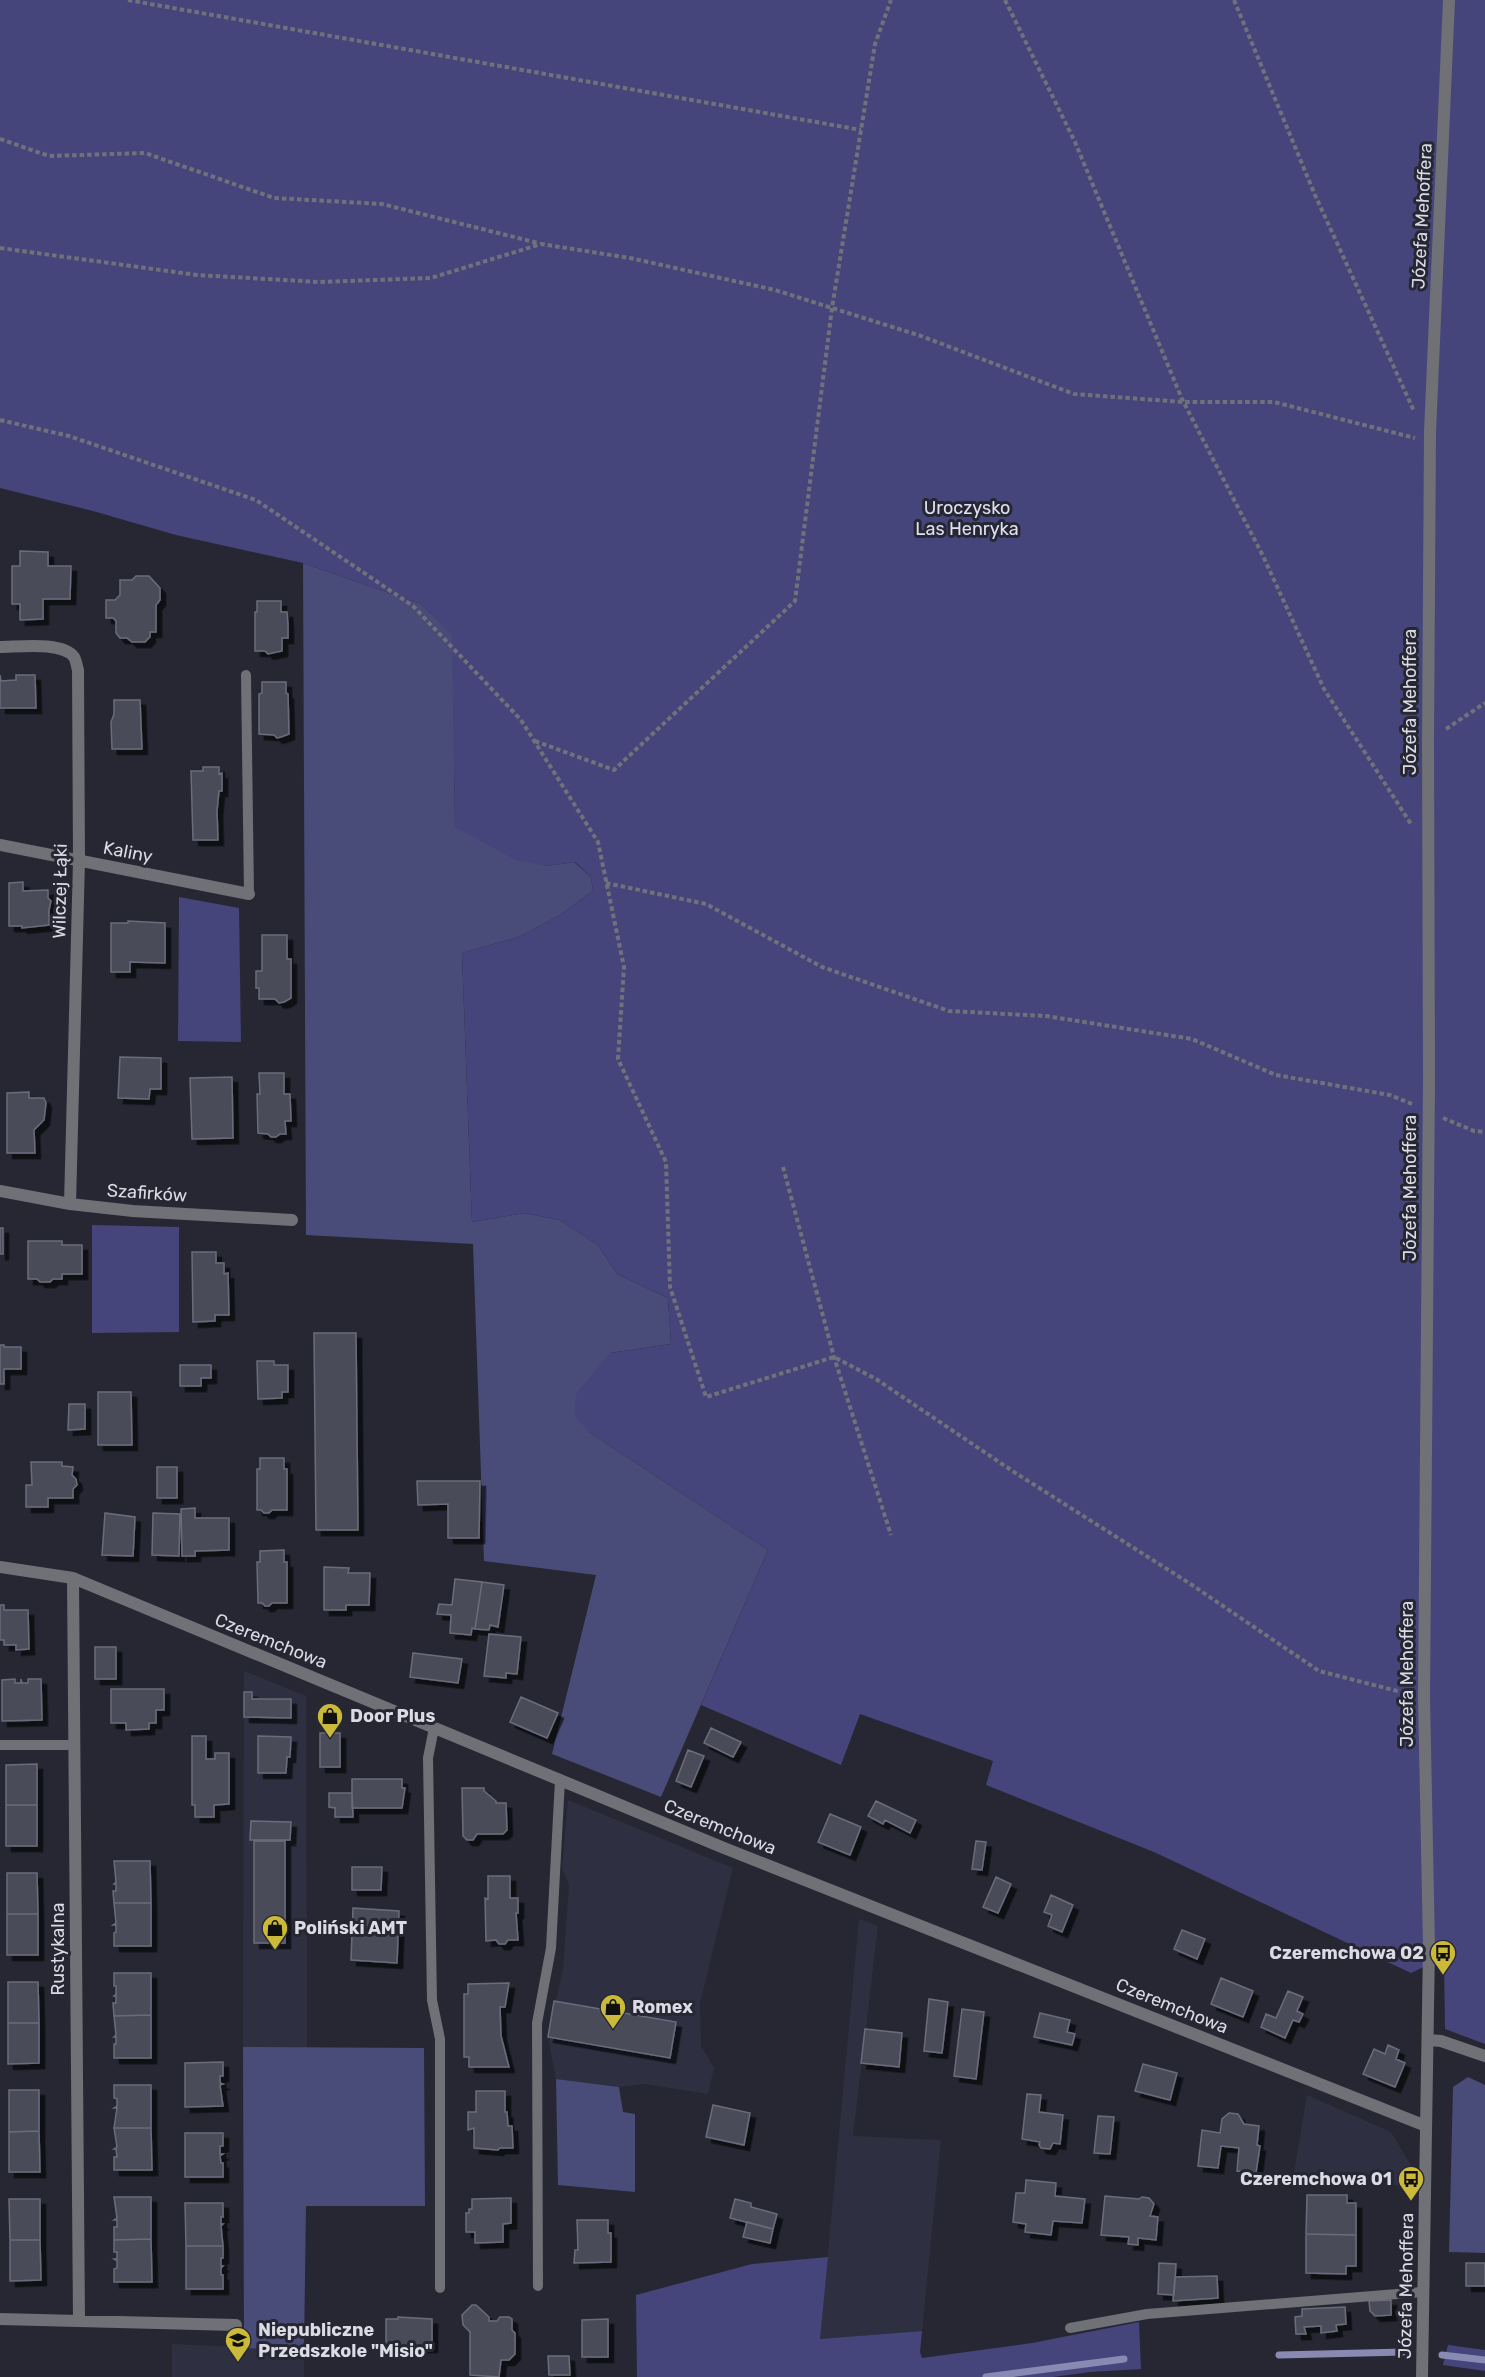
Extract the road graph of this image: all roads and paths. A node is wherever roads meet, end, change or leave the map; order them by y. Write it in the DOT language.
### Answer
graph roads {
  1 [pos="128,0"];
  2 [pos="891,0"];
  3 [pos="1005,0"];
  4 [pos="1234,0"];
  5 [pos="1449,0"];
  6 [pos="861,130"];
  7 [pos="0,139"];
  8 [pos="541,244"];
  9 [pos="0,248"];
  10 [pos="832,308"];
  11 [pos="1184,402"];
  12 [pos="1414,413"];
  13 [pos="0,420"];
  14 [pos="1430,441"];
  15 [pos="0,647"];
  16 [pos="246,675"];
  17 [pos="1485,703"];
  18 [pos="534,741"];
  19 [pos="1428,741"];
  20 [pos="0,845"];
  21 [pos="1428,850"];
  22 [pos="79,861"];
  23 [pos="606,883"];
  24 [pos="249,894"];
  25 [pos="1428,1111"];
  26 [pos="1485,1132"];
  27 [pos="783,1167"];
  28 [pos="0,1191"];
  29 [pos="70,1204"];
  30 [pos="292,1220"];
  31 [pos="834,1358"];
  32 [pos="891,1535"];
  33 [pos="0,1567"];
  34 [pos="73,1578"];
  35 [pos="1424,1697"];
  36 [pos="434,1728"];
  37 [pos="0,1745"];
  38 [pos="75,1745"];
  39 [pos="560,1780"];
  40 [pos="1428,2040"];
  41 [pos="1485,2056"];
  42 [pos="1426,2126"];
  43 [pos="538,2286"];
  44 [pos="440,2288"];
  45 [pos="1422,2292"];
  46 [pos="0,2319"];
  47 [pos="79,2320"];
  48 [pos="236,2325"];
  49 [pos="1070,2328"];
  50 [pos="1422,2377"];
  1 -- 6 [label="path"];
  2 -- 6 [label="path"];
  3 -- 11 [label="path"];
  4 -- 12 [label="path"];
  5 -- 14 [label="street, Józefa Mehoffera"];
  6 -- 10 [label="path"];
  7 -- 8 [label="path"];
  8 -- 9 [label="path"];
  8 -- 10 [label="path"];
  10 -- 11 [label="path"];
  10 -- 18 [label="path"];
  11 -- 14 [label="path"];
  11 -- 21 [label="path"];
  13 -- 18 [label="path"];
  14 -- 19 [label="street, Józefa Mehoffera"];
  15 -- 22 [label="street, Wilczej Łąki"];
  16 -- 24 [label="lane"];
  17 -- 19 [label="path"];
  18 -- 23 [label="path"];
  19 -- 21 [label="street, Józefa Mehoffera"];
  20 -- 22 [label="street, Kaliny"];
  21 -- 25 [label="street, Józefa Mehoffera"];
  22 -- 24 [label="street, Kaliny"];
  22 -- 29 [label="street, Wilczej Łąki"];
  23 -- 25 [label="path"];
  23 -- 31 [label="path"];
  25 -- 26 [label="path"];
  25 -- 35 [label="street, Józefa Mehoffera"];
  27 -- 31 [label="path"];
  28 -- 29 [label="street, Szafirków"];
  29 -- 30 [label="street, Szafirków"];
  31 -- 32 [label="path"];
  31 -- 35 [label="path"];
  33 -- 34 [label="street, Czeremchowa"];
  34 -- 36 [label="street, Czeremchowa"];
  34 -- 38 [label="street, Rustykalna"];
  35 -- 40 [label="street, Józefa Mehoffera"];
  36 -- 39 [label="street, Czeremchowa"];
  36 -- 44 [label="lane"];
  37 -- 38 [label="lane"];
  38 -- 47 [label="street, Rustykalna"];
  39 -- 42 [label="street, Czeremchowa"];
  39 -- 43 [label="lane"];
  40 -- 41 [label="street"];
  40 -- 42 [label="street, Józefa Mehoffera"];
  42 -- 45 [label="street, Józefa Mehoffera"];
  45 -- 49 [label="lane"];
  45 -- 50 [label="street, Józefa Mehoffera"];
  46 -- 47 [label="street"];
  47 -- 48 [label="street"];
}
